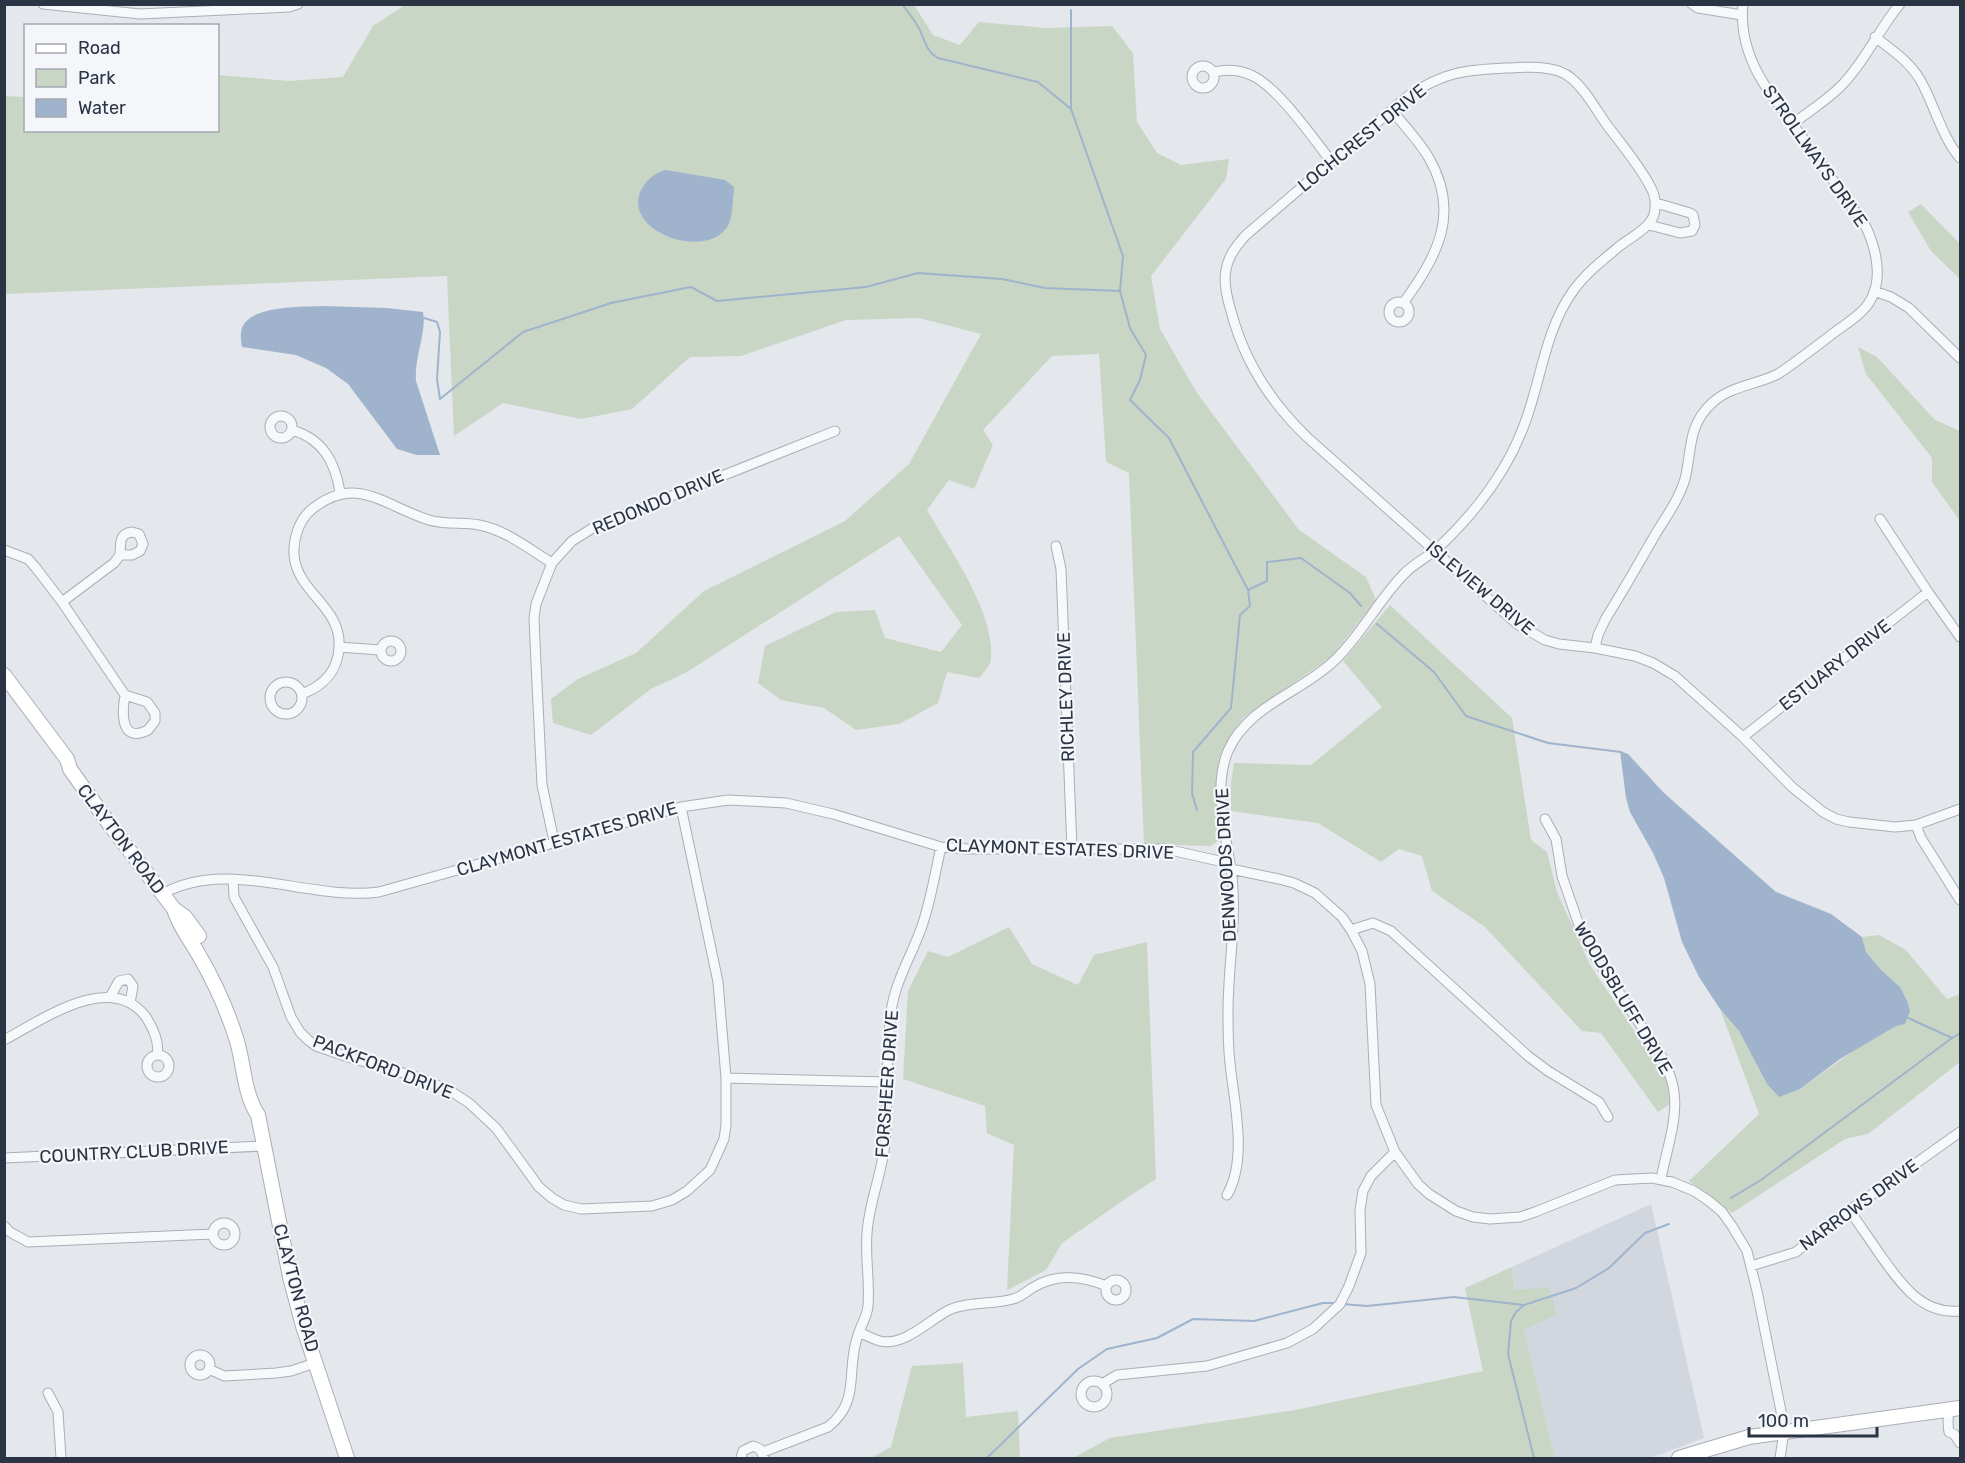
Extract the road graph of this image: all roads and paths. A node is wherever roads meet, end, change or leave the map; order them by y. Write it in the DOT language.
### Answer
graph roads {
  1 [pos="43,4"];
  2 [pos="298,4"];
  3 [pos="1692,4"];
  4 [pos="1743,4"];
  5 [pos="1900,4"];
  6 [pos="1742,15"];
  7 [pos="1875,38"];
  8 [pos="1214,72"];
  9 [pos="1392,111"];
  10 [pos="1793,124"];
  11 [pos="1960,158"];
  12 [pos="1331,161"];
  13 [pos="1656,203"];
  14 [pos="1648,225"];
  15 [pos="1226,270"];
  16 [pos="1874,291"];
  17 [pos="1404,302"];
  18 [pos="1960,358"];
  19 [pos="292,430"];
  20 [pos="835,431"];
  21 [pos="340,492"];
  22 [pos="1880,519"];
  23 [pos="1056,546"];
  24 [pos="4,550"];
  25 [pos="1436,551"];
  26 [pos="120,555"];
  27 [pos="552,563"];
  28 [pos="1928,592"];
  29 [pos="62,602"];
  30 [pos="1960,637"];
  31 [pos="339,648"];
  32 [pos="1595,648"];
  33 [pos="380,650"];
  34 [pos="4,675"];
  35 [pos="4,690"];
  36 [pos="302,694"];
  37 [pos="125,695"];
  38 [pos="1743,737"];
  39 [pos="70,769"];
  40 [pos="681,807"];
  41 [pos="1960,809"];
  42 [pos="1545,819"];
  43 [pos="1916,825"];
  44 [pos="554,841"];
  45 [pos="940,847"];
  46 [pos="1072,849"];
  47 [pos="1230,869"];
  48 [pos="233,879"];
  49 [pos="162,894"];
  50 [pos="1960,900"];
  51 [pos="1351,930"];
  52 [pos="110,997"];
  53 [pos="130,1003"];
  54 [pos="4,1040"];
  55 [pos="157,1055"];
  56 [pos="726,1078"];
  57 [pos="887,1082"];
  58 [pos="1608,1117"];
  59 [pos="1960,1132"];
  60 [pos="264,1146"];
  61 [pos="1395,1152"];
  62 [pos="4,1158"];
  63 [pos="1661,1179"];
  64 [pos="1227,1195"];
  65 [pos="1850,1211"];
  66 [pos="4,1226"];
  67 [pos="213,1234"];
  68 [pos="1751,1266"];
  69 [pos="1107,1286"];
  70 [pos="1960,1311"];
  71 [pos="858,1332"];
  72 [pos="315,1363"];
  73 [pos="209,1369"];
  74 [pos="1102,1384"];
  75 [pos="48,1393"];
  76 [pos="1953,1412"];
  77 [pos="1784,1432"];
  78 [pos="1960,1443"];
  79 [pos="763,1455"];
  80 [pos="61,1458"];
  81 [pos="347,1458"];
  82 [pos="741,1458"];
  83 [pos="1679,1458"];
  84 [pos="1780,1458"];
  1 -- 2 [label="street"];
  3 -- 6 [label="street"];
  4 -- 6 [label="street, STROLLWAYS DRIVE"];
  5 -- 7 [label="street"];
  6 -- 10 [label="street, STROLLWAYS DRIVE"];
  7 -- 10 [label="street"];
  7 -- 11 [label="street"];
  8 -- 12 [label="street"];
  9 -- 12 [label="street, LOCHCREST DRIVE"];
  9 -- 13 [label="street, LOCHCREST DRIVE"];
  9 -- 17 [label="street"];
  10 -- 16 [label="street, STROLLWAYS DRIVE"];
  12 -- 15 [label="street, LOCHCREST DRIVE"];
  13 -- 14 [label="street"];
  13 -- 14 [label="street"];
  14 -- 25 [label="street, DENWOODS DRIVE"];
  15 -- 25 [label="street, ISLEVIEW DRIVE"];
  16 -- 18 [label="street"];
  16 -- 32 [label="street, STROLLWAYS DRIVE"];
  19 -- 21 [label="street"];
  20 -- 27 [label="street, REDONDO DRIVE"];
  21 -- 27 [label="street"];
  21 -- 31 [label="street"];
  22 -- 28 [label="street"];
  23 -- 46 [label="street, RICHLEY DRIVE"];
  24 -- 29 [label="street"];
  25 -- 32 [label="street, ISLEVIEW DRIVE"];
  25 -- 47 [label="street, DENWOODS DRIVE"];
  26 -- 29 [label="street"];
  27 -- 44 [label="street, REDONDO DRIVE"];
  28 -- 30 [label="street"];
  28 -- 38 [label="street, ESTUARY DRIVE"];
  29 -- 37 [label="street"];
  31 -- 33 [label="street"];
  31 -- 36 [label="street"];
  32 -- 38 [label="street, ISLEVIEW DRIVE"];
  34 -- 39 [label="main road, CLAYTON ROAD"];
  35 -- 39 [label="main road, CLAYTON ROAD"];
  37 -- 37 [label="street"];
  38 -- 43 [label="street, ISLEVIEW DRIVE"];
  39 -- 49 [label="main road, CLAYTON ROAD"];
  40 -- 44 [label="street, CLAYMONT ESTATES DRIVE"];
  40 -- 45 [label="street, CLAYMONT ESTATES DRIVE"];
  40 -- 56 [label="street, PACKFORD DRIVE"];
  41 -- 43 [label="street, ISLEVIEW DRIVE"];
  42 -- 63 [label="street, WOODSBLUFF DRIVE"];
  43 -- 50 [label="street"];
  44 -- 48 [label="street, CLAYMONT ESTATES DRIVE"];
  45 -- 46 [label="street, CLAYMONT ESTATES DRIVE"];
  45 -- 57 [label="street, FORSHEER DRIVE"];
  46 -- 47 [label="street, CLAYMONT ESTATES DRIVE"];
  47 -- 51 [label="street, CLAYMONT ESTATES DRIVE"];
  47 -- 64 [label="street, DENWOODS DRIVE"];
  48 -- 49 [label="street, CLAYMONT ESTATES DRIVE"];
  48 -- 56 [label="street, PACKFORD DRIVE"];
  49 -- 60 [label="main road, CLAYTON ROAD"];
  51 -- 58 [label="street"];
  51 -- 61 [label="street, CLAYMONT ESTATES DRIVE"];
  52 -- 53 [label="street"];
  52 -- 53 [label="street"];
  52 -- 54 [label="street"];
  53 -- 55 [label="street"];
  56 -- 57 [label="street"];
  57 -- 71 [label="street, FORSHEER DRIVE"];
  59 -- 65 [label="street, NARROWS DRIVE"];
  60 -- 62 [label="street, COUNTRY CLUB DRIVE"];
  60 -- 72 [label="main road, CLAYTON ROAD"];
  61 -- 63 [label="street, CLAYMONT ESTATES DRIVE"];
  61 -- 74 [label="street"];
  63 -- 68 [label="street, CLAYMONT ESTATES DRIVE"];
  65 -- 68 [label="street, NARROWS DRIVE"];
  65 -- 70 [label="street"];
  66 -- 67 [label="street"];
  68 -- 77 [label="street, CLAYMONT ESTATES DRIVE"];
  69 -- 71 [label="street"];
  71 -- 79 [label="street, FORSHEER DRIVE"];
  72 -- 73 [label="street"];
  72 -- 81 [label="main road, CLAYTON ROAD"];
  75 -- 80 [label="street"];
  76 -- 77 [label="main road"];
  76 -- 78 [label="street"];
  77 -- 83 [label="main road"];
  77 -- 84 [label="street, CLAYMONT ESTATES DRIVE"];
  79 -- 82 [label="street, FORSHEER DRIVE"];
}
